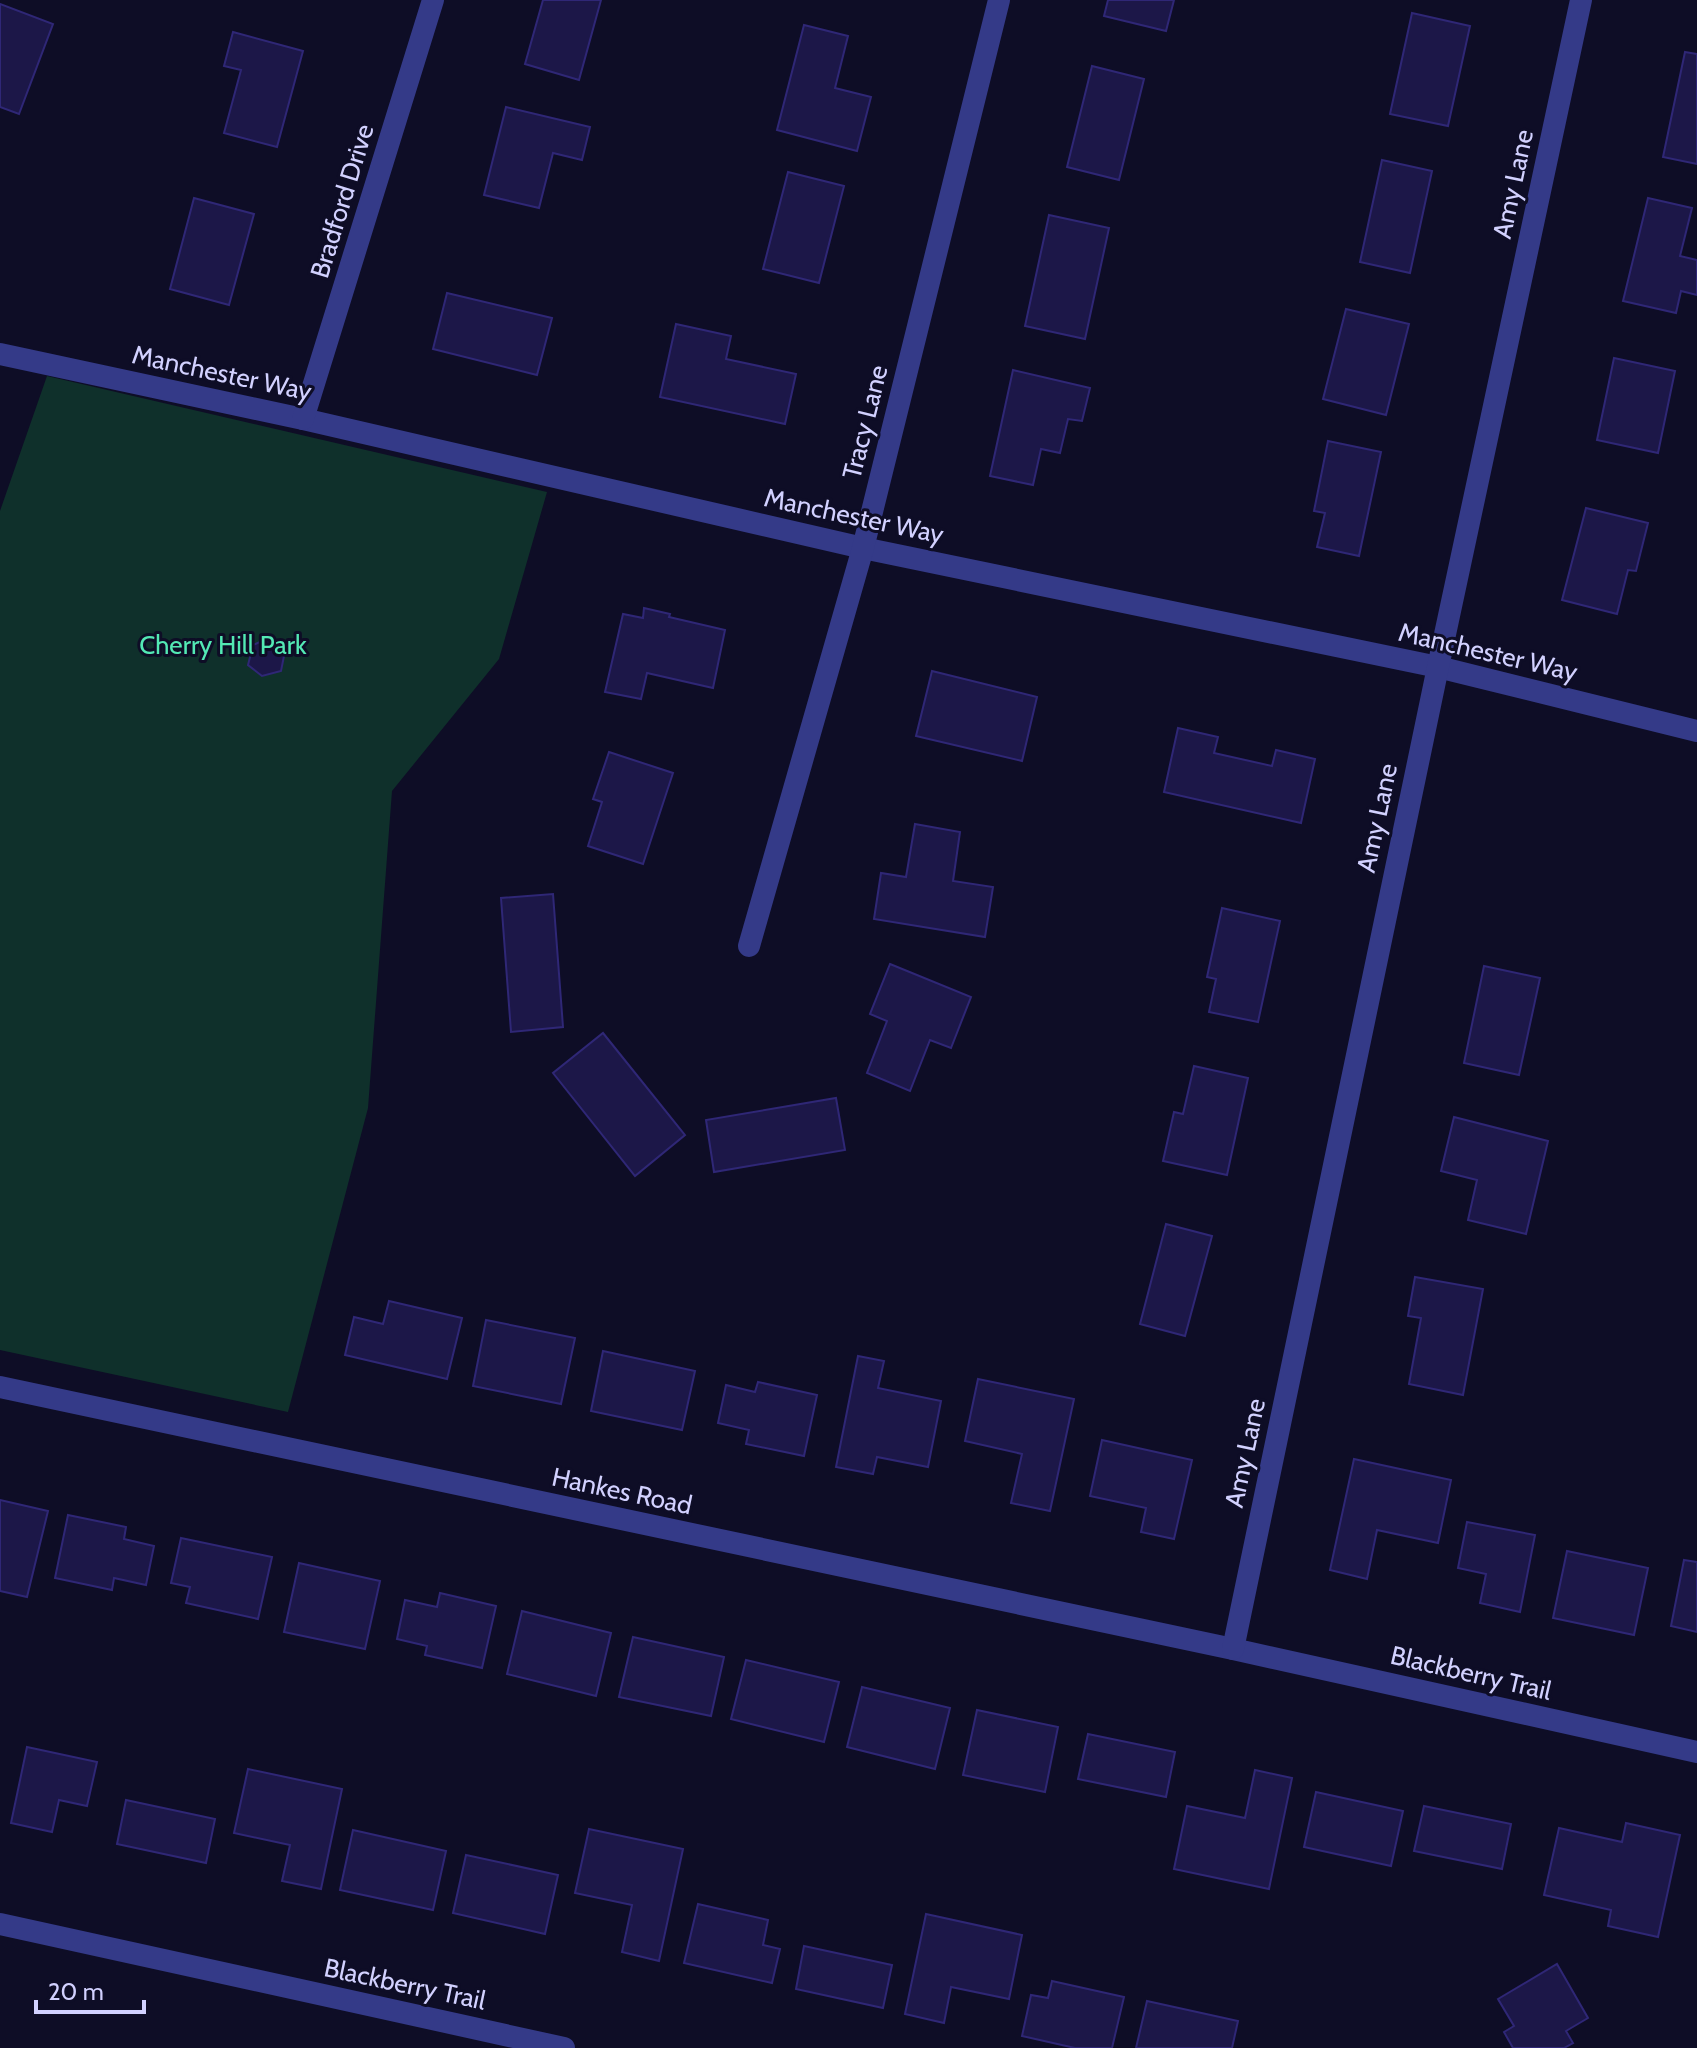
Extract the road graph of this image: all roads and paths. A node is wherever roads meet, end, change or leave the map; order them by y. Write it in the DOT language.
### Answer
graph roads {
  1 [pos="433,0"];
  2 [pos="999,0"];
  3 [pos="1581,0"];
  4 [pos="0,354"];
  5 [pos="303,419"];
  6 [pos="863,548"];
  7 [pos="1438,667"];
  8 [pos="1697,731"];
  9 [pos="749,946"];
  10 [pos="0,1387"];
  11 [pos="1233,1649"];
  12 [pos="1697,1752"];
  13 [pos="0,1924"];
  14 [pos="564,2048"];
  1 -- 5 [label="street, Bradford Drive"];
  2 -- 6 [label="street, Tracy Lane"];
  3 -- 7 [label="street, Amy Lane"];
  4 -- 5 [label="street, Manchester Way"];
  5 -- 6 [label="street, Manchester Way"];
  6 -- 7 [label="street, Manchester Way"];
  6 -- 9 [label="street, Tracy Lane"];
  7 -- 8 [label="street, Manchester Way"];
  7 -- 11 [label="street, Amy Lane"];
  10 -- 11 [label="street, Hankes Road"];
  11 -- 12 [label="street, Blackberry Trail"];
  13 -- 14 [label="street, Blackberry Trail"];
}
